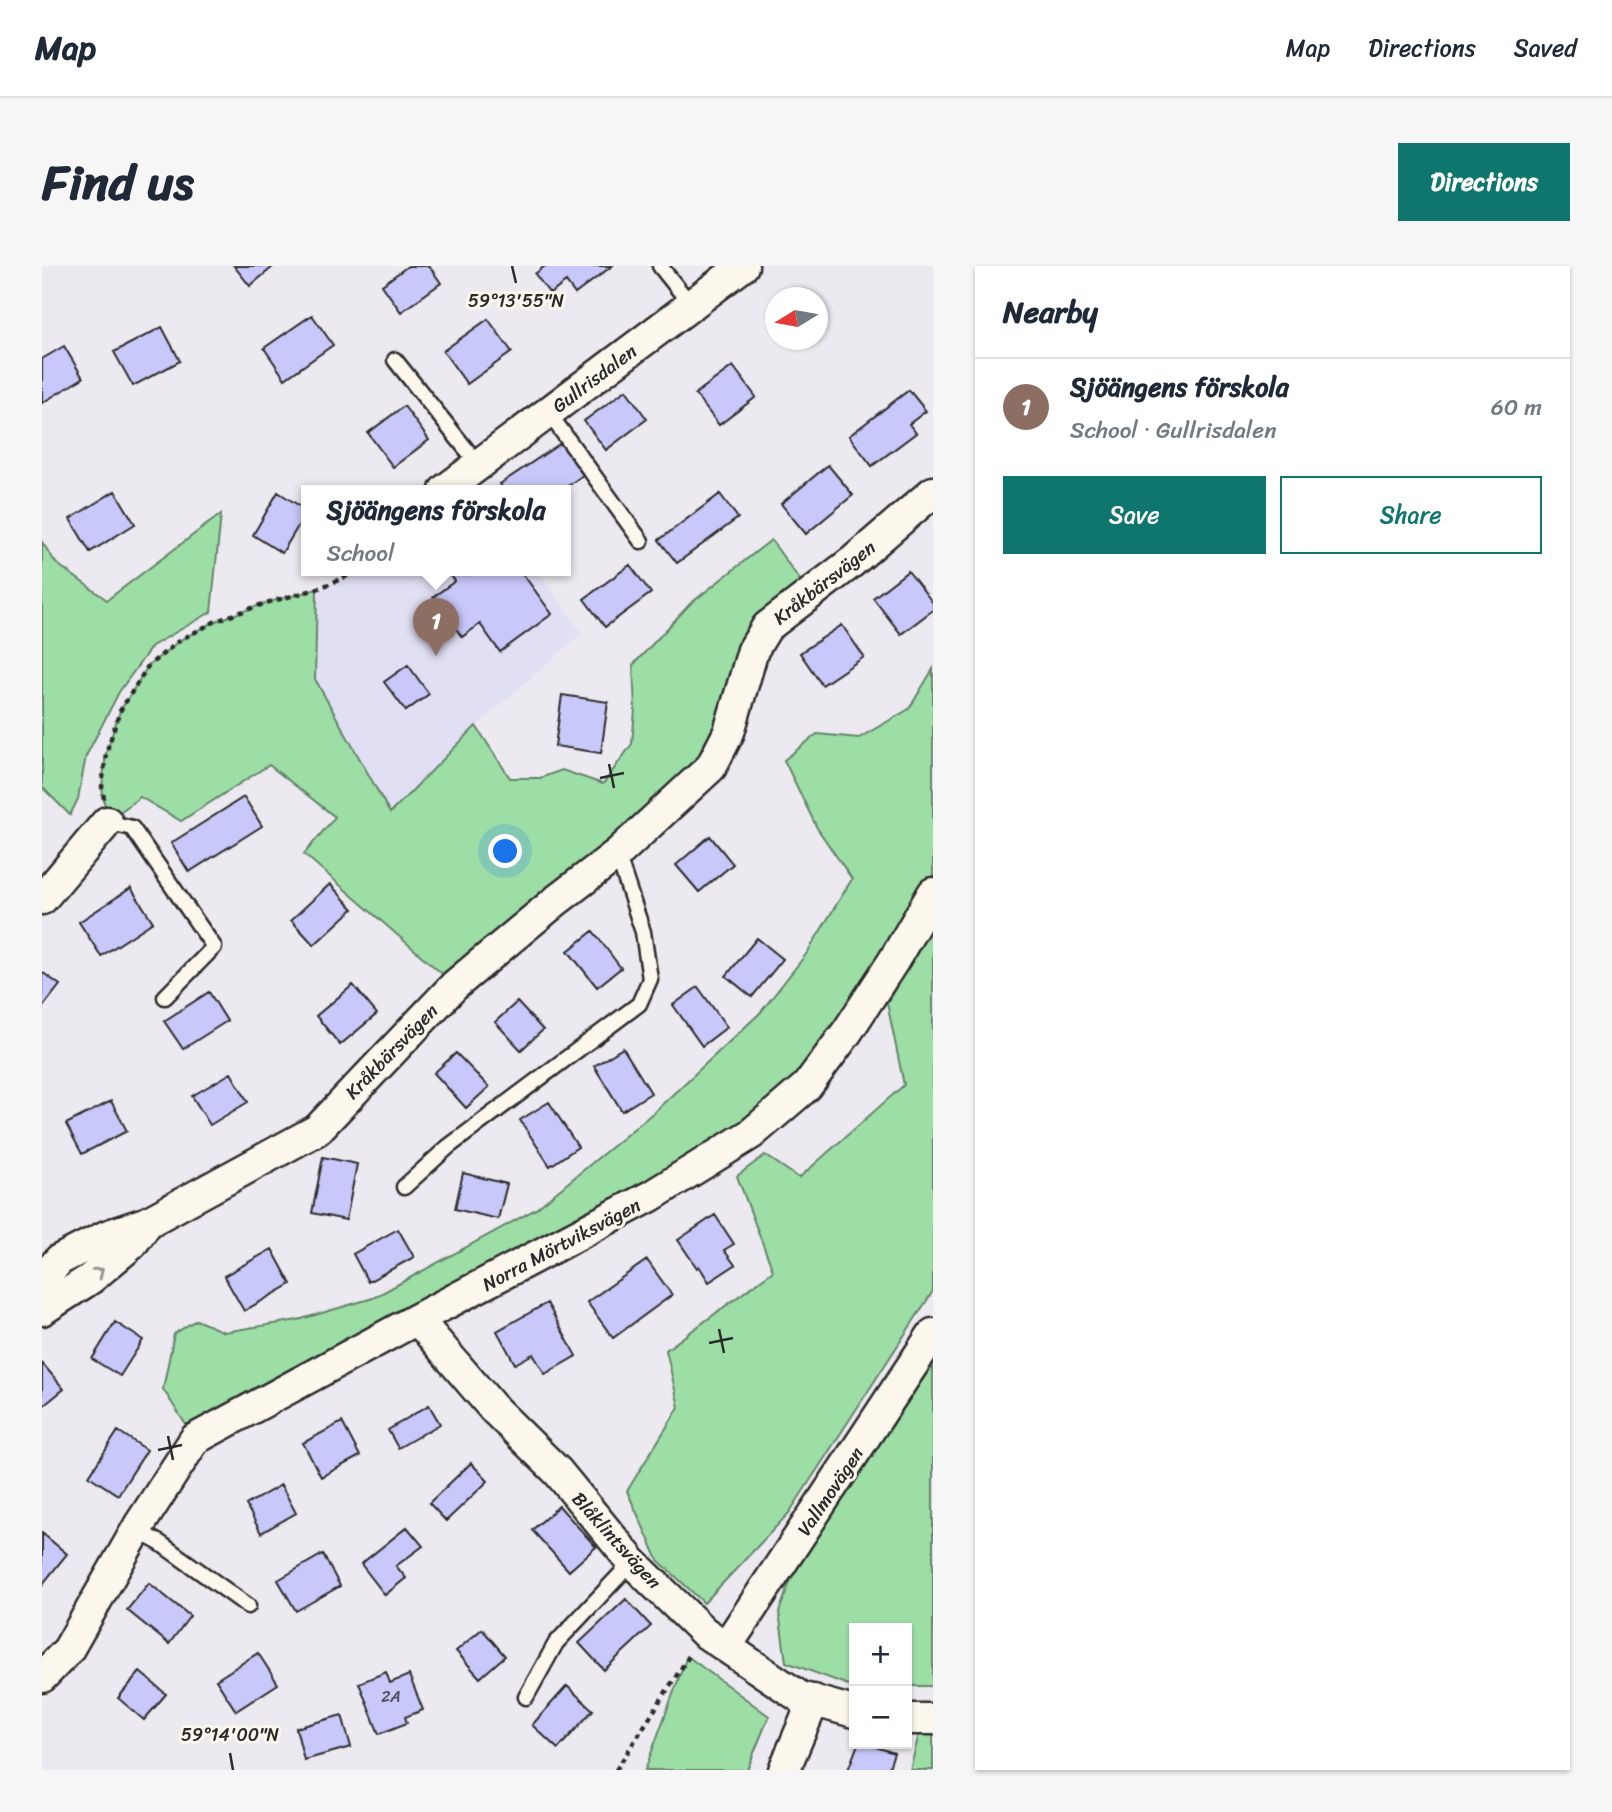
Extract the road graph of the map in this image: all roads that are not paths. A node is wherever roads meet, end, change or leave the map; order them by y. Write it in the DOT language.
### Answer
graph roads {
  1 [pos="660,266"];
  2 [pos="743,266"];
  3 [pos="691,305"];
  4 [pos="395,360"];
  5 [pos="548,412"];
  6 [pos="478,464"];
  7 [pos="451,485"];
  8 [pos="933,492"];
  9 [pos="641,541"];
  10 [pos="107,822"];
  11 [pos="617,853"];
  12 [pos="933,893"];
  13 [pos="42,899"];
  14 [pos="165,997"];
  15 [pos="404,1187"];
  16 [pos="148,1222"];
  17 [pos="42,1280"];
  18 [pos="42,1310"];
  19 [pos="417,1319"];
  20 [pos="933,1334"];
  21 [pos="136,1530"];
  22 [pos="632,1562"];
  23 [pos="248,1606"];
  24 [pos="715,1639"];
  25 [pos="42,1677"];
  26 [pos="526,1697"];
  27 [pos="814,1700"];
  28 [pos="849,1710"];
  29 [pos="912,1719"];
  30 [pos="933,1719"];
  31 [pos="784,1770"];
  1 -- 3 [label="lane"];
  2 -- 3 [label="street, Gullrisdalen"];
  3 -- 5 [label="street, Gullrisdalen"];
  4 -- 6 [label="lane"];
  5 -- 6 [label="street, Gullrisdalen"];
  5 -- 9 [label="lane"];
  6 -- 7 [label="street, Gullrisdalen"];
  8 -- 11 [label="street, Kråkbärsvägen"];
  10 -- 13 [label="street"];
  10 -- 14 [label="lane"];
  11 -- 15 [label="lane"];
  11 -- 16 [label="street, Kråkbärsvägen"];
  12 -- 19 [label="street, Norra Mörtviksvägen"];
  16 -- 17 [label="street, Kråkbärsvägen"];
  18 -- 16 [label="street, Kråkbärsvägen, one-way"];
  19 -- 21 [label="street, Norra Mörtviksvägen"];
  19 -- 22 [label="street, Blåklintsvägen"];
  20 -- 24 [label="street, Vallmovägen"];
  21 -- 23 [label="lane"];
  21 -- 25 [label="street, Norra Mörtviksvägen"];
  22 -- 24 [label="street, Blåklintsvägen"];
  22 -- 26 [label="lane"];
  24 -- 27 [label="street, Blåklintsvägen"];
  27 -- 28 [label="street, Blåklintsvägen"];
  27 -- 31 [label="street"];
  29 -- 30 [label="street"];
}
